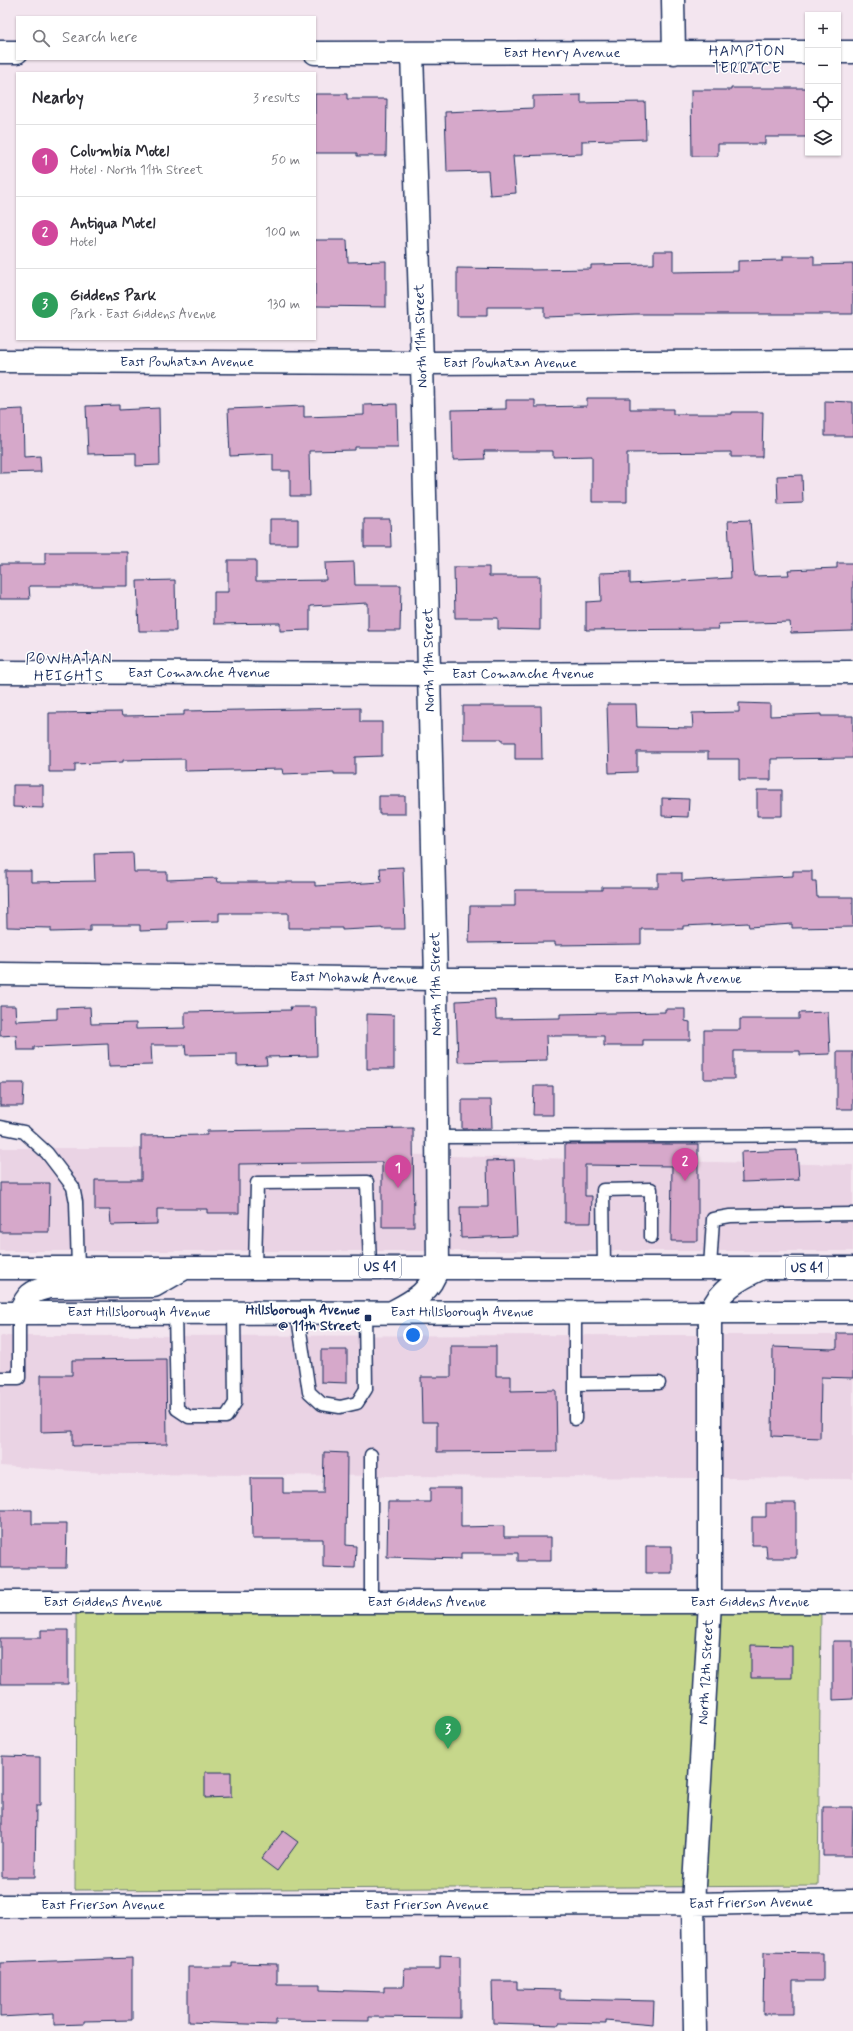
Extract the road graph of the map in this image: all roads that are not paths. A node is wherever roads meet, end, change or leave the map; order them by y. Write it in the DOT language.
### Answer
graph roads {
  1 [pos="673,0"];
  2 [pos="0,52"];
  3 [pos="16,52"];
  4 [pos="316,52"];
  5 [pos="805,52"];
  6 [pos="841,52"];
  7 [pos="853,52"];
  8 [pos="412,53"];
  9 [pos="674,53"];
  10 [pos="0,361"];
  11 [pos="853,362"];
  12 [pos="422,363"];
  13 [pos="0,672"];
  14 [pos="853,672"];
  15 [pos="429,674"];
  16 [pos="0,974"];
  17 [pos="436,979"];
  18 [pos="853,979"];
  19 [pos="0,1127"];
  20 [pos="853,1135"];
  21 [pos="438,1137"];
  22 [pos="853,1214"];
  23 [pos="651,1237"];
  24 [pos="255,1267"];
  25 [pos="370,1267"];
  26 [pos="438,1267"];
  27 [pos="604,1267"];
  28 [pos="0,1268"];
  29 [pos="78,1268"];
  30 [pos="186,1268"];
  31 [pos="710,1268"];
  32 [pos="761,1268"];
  33 [pos="853,1268"];
  34 [pos="234,1311"];
  35 [pos="297,1311"];
  36 [pos="365,1311"];
  37 [pos="393,1311"];
  38 [pos="175,1312"];
  39 [pos="575,1312"];
  40 [pos="853,1312"];
  41 [pos="9,1313"];
  42 [pos="710,1313"];
  43 [pos="0,1378"];
  44 [pos="659,1383"];
  45 [pos="575,1384"];
  46 [pos="575,1419"];
  47 [pos="371,1455"];
  48 [pos="0,1602"];
  49 [pos="371,1602"];
  50 [pos="710,1602"];
  51 [pos="853,1602"];
  52 [pos="853,1901"];
  53 [pos="693,1904"];
  54 [pos="0,1906"];
  55 [pos="695,2031"];
  1 -- 9 [label="street"];
  2 -- 3 [label="street"];
  4 -- 8 [label="street, East Henry Avenue"];
  5 -- 9 [label="street, East Henry Avenue"];
  6 -- 7 [label="street"];
  8 -- 9 [label="street, East Henry Avenue"];
  8 -- 12 [label="street, North 11th Street"];
  10 -- 12 [label="street, East Powhatan Avenue"];
  11 -- 12 [label="street, East Powhatan Avenue"];
  12 -- 15 [label="street, North 11th Street"];
  13 -- 15 [label="street, East Comanche Avenue"];
  14 -- 15 [label="street, East Comanche Avenue"];
  15 -- 17 [label="street, North 11th Street"];
  16 -- 17 [label="street, East Mohawk Avenue"];
  17 -- 18 [label="street, East Mohawk Avenue"];
  17 -- 21 [label="street, North 11th Street"];
  19 -- 29 [label="lane"];
  20 -- 21 [label="lane"];
  21 -- 26 [label="street, North 11th Street"];
  22 -- 31 [label="lane"];
  23 -- 27 [label="lane"];
  24 -- 25 [label="street, US 41"];
  24 -- 25 [label="lane"];
  24 -- 30 [label="street, US 41"];
  25 -- 26 [label="street, US 41"];
  26 -- 27 [label="street, US 41"];
  26 -- 37 [label="street"];
  27 -- 31 [label="street, US 41"];
  28 -- 29 [label="street, US 41"];
  29 -- 30 [label="street, US 41"];
  30 -- 41 [label="street"];
  31 -- 32 [label="street, US 41"];
  32 -- 33 [label="street, US 41"];
  32 -- 42 [label="street"];
  34 -- 35 [label="street, East Hillsborough Avenue"];
  34 -- 38 [label="street, East Hillsborough Avenue"];
  34 -- 38 [label="lane"];
  35 -- 36 [label="street, East Hillsborough Avenue"];
  35 -- 36 [label="lane"];
  36 -- 37 [label="street, East Hillsborough Avenue"];
  37 -- 39 [label="street, East Hillsborough Avenue"];
  38 -- 41 [label="street, East Hillsborough Avenue"];
  39 -- 42 [label="street, East Hillsborough Avenue"];
  39 -- 45 [label="lane"];
  40 -- 42 [label="street, East Hillsborough Avenue"];
  41 -- 43 [label="lane"];
  42 -- 50 [label="street, North 12th Street"];
  44 -- 45 [label="lane"];
  45 -- 46 [label="lane"];
  47 -- 49 [label="lane"];
  48 -- 49 [label="street, East Giddens Avenue"];
  49 -- 50 [label="street, East Giddens Avenue"];
  50 -- 51 [label="street, East Giddens Avenue"];
  50 -- 53 [label="street, North 12th Street"];
  52 -- 53 [label="street, East Frierson Avenue"];
  53 -- 54 [label="street, East Frierson Avenue"];
  53 -- 55 [label="street, North 12th Street"];
}
